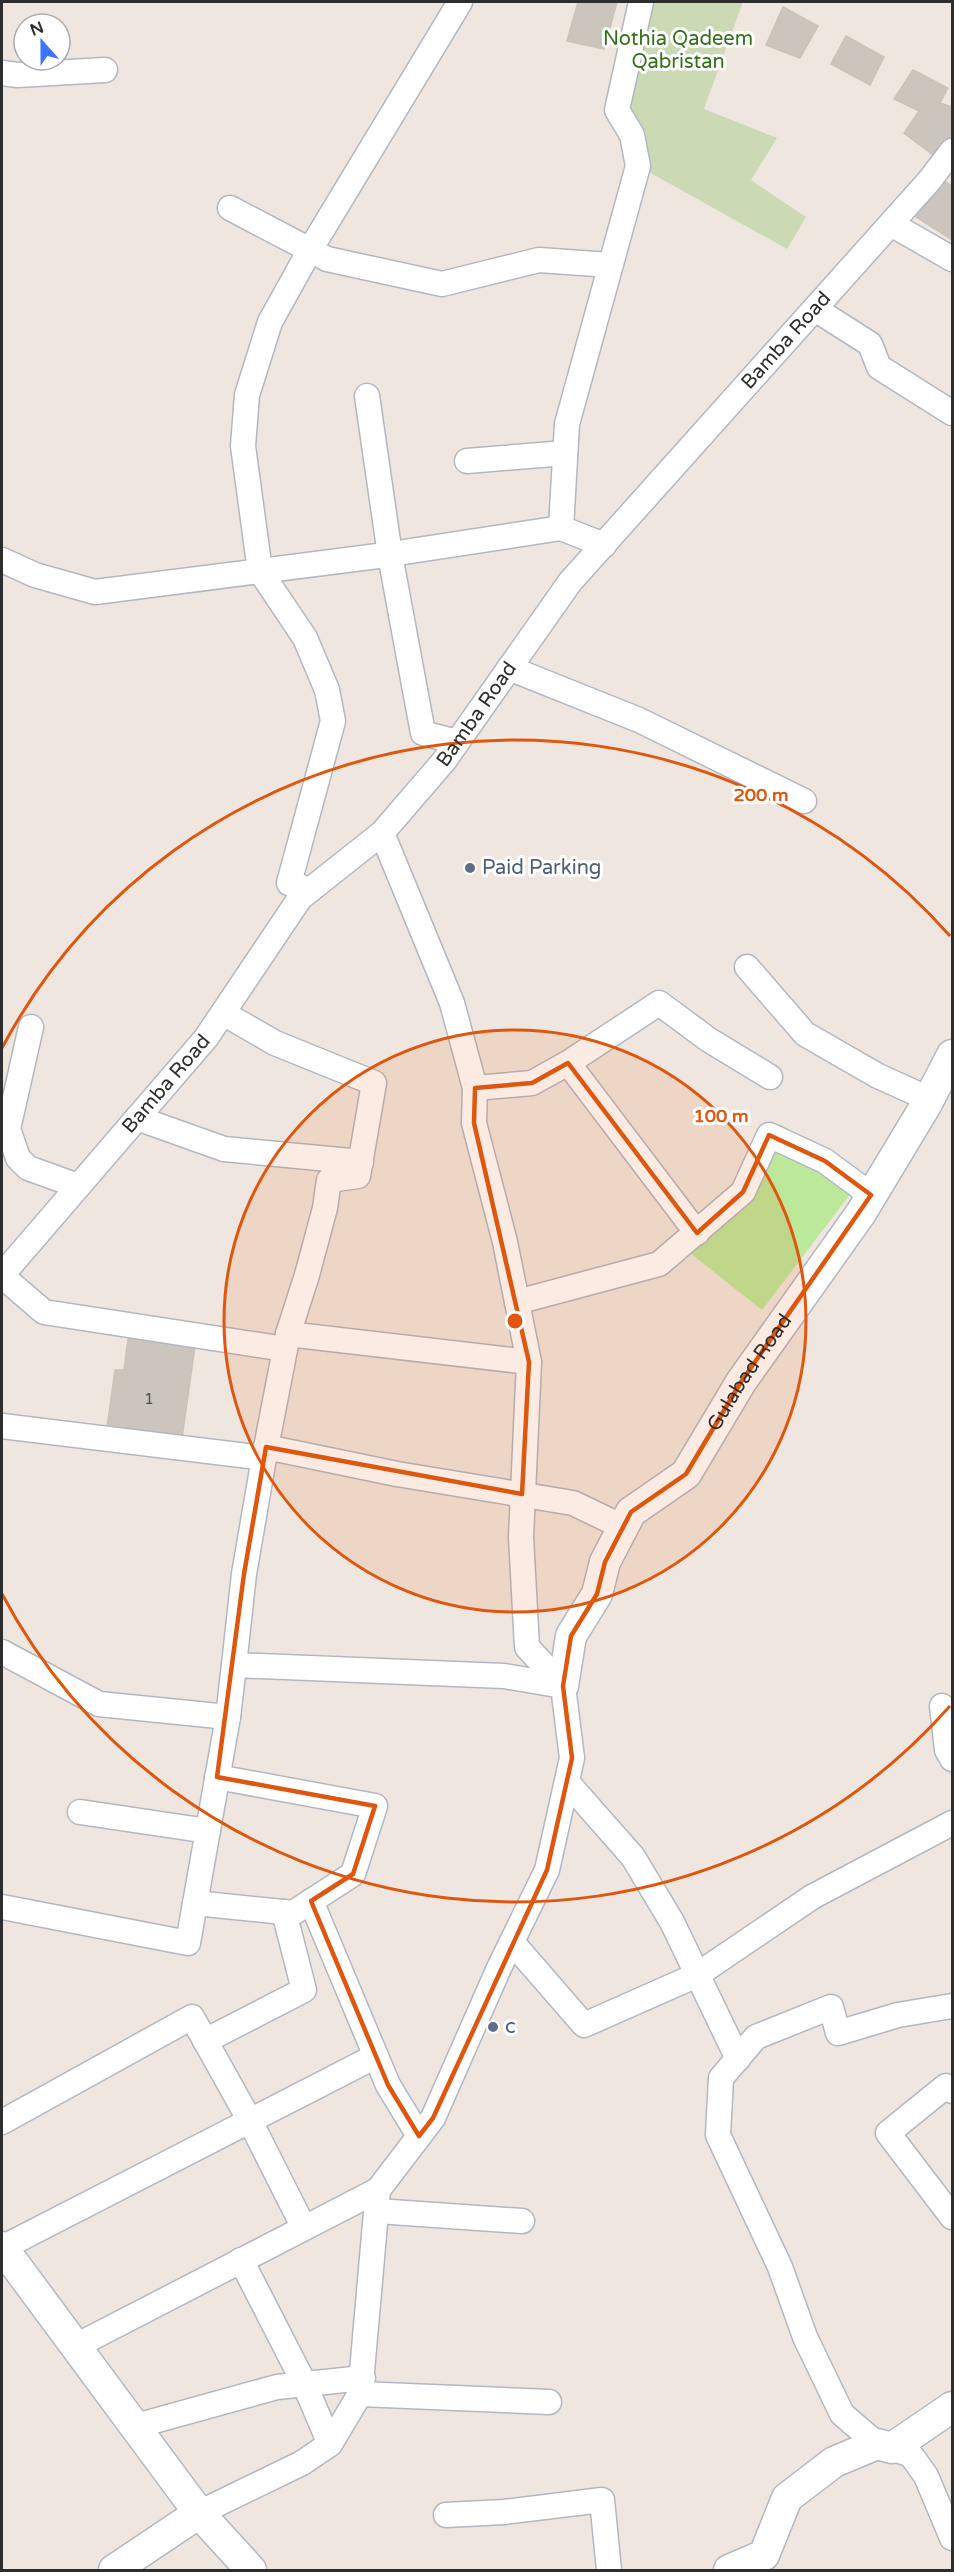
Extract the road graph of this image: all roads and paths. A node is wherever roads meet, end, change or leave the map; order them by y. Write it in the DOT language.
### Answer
graph roads {
  1 [pos="460,2"];
  2 [pos="641,2"];
  3 [pos="105,70"];
  4 [pos="2,72"];
  5 [pos="952,151"];
  6 [pos="230,208"];
  7 [pos="891,224"];
  8 [pos="310,250"];
  9 [pos="952,259"];
  10 [pos="610,265"];
  11 [pos="815,309"];
  12 [pos="367,396"];
  13 [pos="952,413"];
  14 [pos="566,453"];
  15 [pos="467,461"];
  16 [pos="561,528"];
  17 [pos="604,545"];
  18 [pos="390,555"];
  19 [pos="2,560"];
  20 [pos="260,571"];
  21 [pos="509,668"];
  22 [pos="457,742"];
  23 [pos="804,801"];
  24 [pos="382,833"];
  25 [pos="310,890"];
  26 [pos="747,967"];
  27 [pos="223,1013"];
  28 [pos="31,1027"];
  29 [pos="952,1055"];
  30 [pos="568,1063"];
  31 [pos="770,1077"];
  32 [pos="475,1088"];
  33 [pos="929,1099"];
  34 [pos="137,1118"];
  35 [pos="361,1161"];
  36 [pos="78,1186"];
  37 [pos="871,1195"];
  38 [pos="697,1233"];
  39 [pos="2,1275"];
  40 [pos="517,1302"];
  41 [pos="286,1341"];
  42 [pos="529,1362"];
  43 [pos="2,1426"];
  44 [pos="265,1453"];
  45 [pos="522,1494"];
  46 [pos="623,1527"];
  47 [pos="2,1652"];
  48 [pos="234,1665"];
  49 [pos="563,1686"];
  50 [pos="942,1706"];
  51 [pos="228,1717"];
  52 [pos="952,1760"];
  53 [pos="217,1777"];
  54 [pos="567,1782"];
  55 [pos="80,1812"];
  56 [pos="952,1823"];
  57 [pos="208,1831"];
  58 [pos="311,1901"];
  59 [pos="195,1902"];
  60 [pos="2,1907"];
  61 [pos="284,1912"];
  62 [pos="512,1942"];
  63 [pos="697,1975"];
  64 [pos="952,2006"];
  65 [pos="205,2041"];
  66 [pos="376,2056"];
  67 [pos="738,2059"];
  68 [pos="952,2091"];
  69 [pos="250,2121"];
  70 [pos="2,2122"];
  71 [pos="419,2136"];
  72 [pos="378,2201"];
  73 [pos="952,2217"];
  74 [pos="522,2221"];
  75 [pos="304,2228"];
  76 [pos="2,2247"];
  77 [pos="241,2260"];
  78 [pos="76,2346"];
  79 [pos="304,2383"];
  80 [pos="361,2386"];
  81 [pos="549,2402"];
  82 [pos="952,2407"];
  83 [pos="136,2426"];
  84 [pos="330,2444"];
  85 [pos="884,2446"];
  86 [pos="199,2512"];
  87 [pos="446,2515"];
  88 [pos="952,2538"];
  89 [pos="764,2563"];
  90 [pos="114,2571"];
  91 [pos="251,2571"];
  92 [pos="609,2571"];
  93 [pos="729,2571"];
  1 -- 8 [label="street"];
  2 -- 10 [label="street"];
  3 -- 4 [label="street"];
  5 -- 7 [label="street, Bamba Road"];
  6 -- 8 [label="street"];
  7 -- 9 [label="street"];
  7 -- 11 [label="street, Bamba Road"];
  8 -- 10 [label="street"];
  8 -- 20 [label="street"];
  10 -- 14 [label="street"];
  11 -- 13 [label="street"];
  11 -- 17 [label="street, Bamba Road"];
  12 -- 18 [label="street"];
  14 -- 15 [label="street"];
  14 -- 16 [label="street"];
  16 -- 17 [label="street"];
  16 -- 18 [label="street"];
  17 -- 21 [label="street, Bamba Road"];
  18 -- 20 [label="street"];
  18 -- 22 [label="street"];
  19 -- 20 [label="street"];
  20 -- 25 [label="street"];
  21 -- 22 [label="street, Bamba Road"];
  21 -- 23 [label="street"];
  22 -- 24 [label="street, Bamba Road"];
  24 -- 25 [label="street, Bamba Road"];
  24 -- 32 [label="street"];
  25 -- 27 [label="street, Bamba Road"];
  26 -- 33 [label="street"];
  27 -- 34 [label="street, Bamba Road"];
  27 -- 35 [label="street"];
  28 -- 36 [label="street"];
  29 -- 33 [label="street, Gulabad Road"];
  30 -- 31 [label="street"];
  30 -- 32 [label="street"];
  30 -- 38 [label="street"];
  32 -- 40 [label="street"];
  33 -- 37 [label="street, Gulabad Road"];
  34 -- 35 [label="street"];
  34 -- 36 [label="street, Bamba Road"];
  35 -- 41 [label="street"];
  36 -- 39 [label="street, Bamba Road"];
  37 -- 38 [label="street"];
  37 -- 46 [label="street, Gulabad Road"];
  38 -- 40 [label="street"];
  39 -- 41 [label="street"];
  40 -- 42 [label="street"];
  41 -- 42 [label="street"];
  41 -- 44 [label="street"];
  42 -- 45 [label="street"];
  43 -- 44 [label="street"];
  44 -- 45 [label="street"];
  44 -- 48 [label="street"];
  45 -- 46 [label="street"];
  45 -- 49 [label="street"];
  46 -- 49 [label="street, Gulabad Road"];
  47 -- 51 [label="street"];
  48 -- 49 [label="street"];
  48 -- 51 [label="street"];
  49 -- 54 [label="street"];
  50 -- 52 [label="street"];
  51 -- 53 [label="street"];
  53 -- 57 [label="street"];
  53 -- 58 [label="street"];
  54 -- 62 [label="street"];
  54 -- 63 [label="street"];
  55 -- 57 [label="street"];
  56 -- 63 [label="street"];
  57 -- 59 [label="street"];
  58 -- 61 [label="street"];
  58 -- 66 [label="street"];
  59 -- 60 [label="street"];
  59 -- 61 [label="street"];
  61 -- 65 [label="street"];
  62 -- 63 [label="street"];
  62 -- 71 [label="street"];
  63 -- 67 [label="street"];
  64 -- 67 [label="street"];
  65 -- 69 [label="street"];
  65 -- 70 [label="street"];
  66 -- 69 [label="street"];
  66 -- 71 [label="street"];
  67 -- 85 [label="street"];
  68 -- 73 [label="street"];
  69 -- 75 [label="street"];
  69 -- 76 [label="street"];
  71 -- 72 [label="street"];
  72 -- 74 [label="street"];
  72 -- 75 [label="street"];
  72 -- 80 [label="street"];
  75 -- 77 [label="street"];
  76 -- 78 [label="street"];
  77 -- 78 [label="street"];
  77 -- 79 [label="street"];
  78 -- 83 [label="street"];
  79 -- 80 [label="street"];
  79 -- 83 [label="street"];
  79 -- 84 [label="street"];
  80 -- 81 [label="street"];
  80 -- 84 [label="street"];
  82 -- 85 [label="street"];
  83 -- 86 [label="street"];
  84 -- 86 [label="street"];
  85 -- 88 [label="street"];
  85 -- 89 [label="street"];
  86 -- 90 [label="street"];
  86 -- 91 [label="street"];
  87 -- 92 [label="street"];
  89 -- 93 [label="street"];
}
